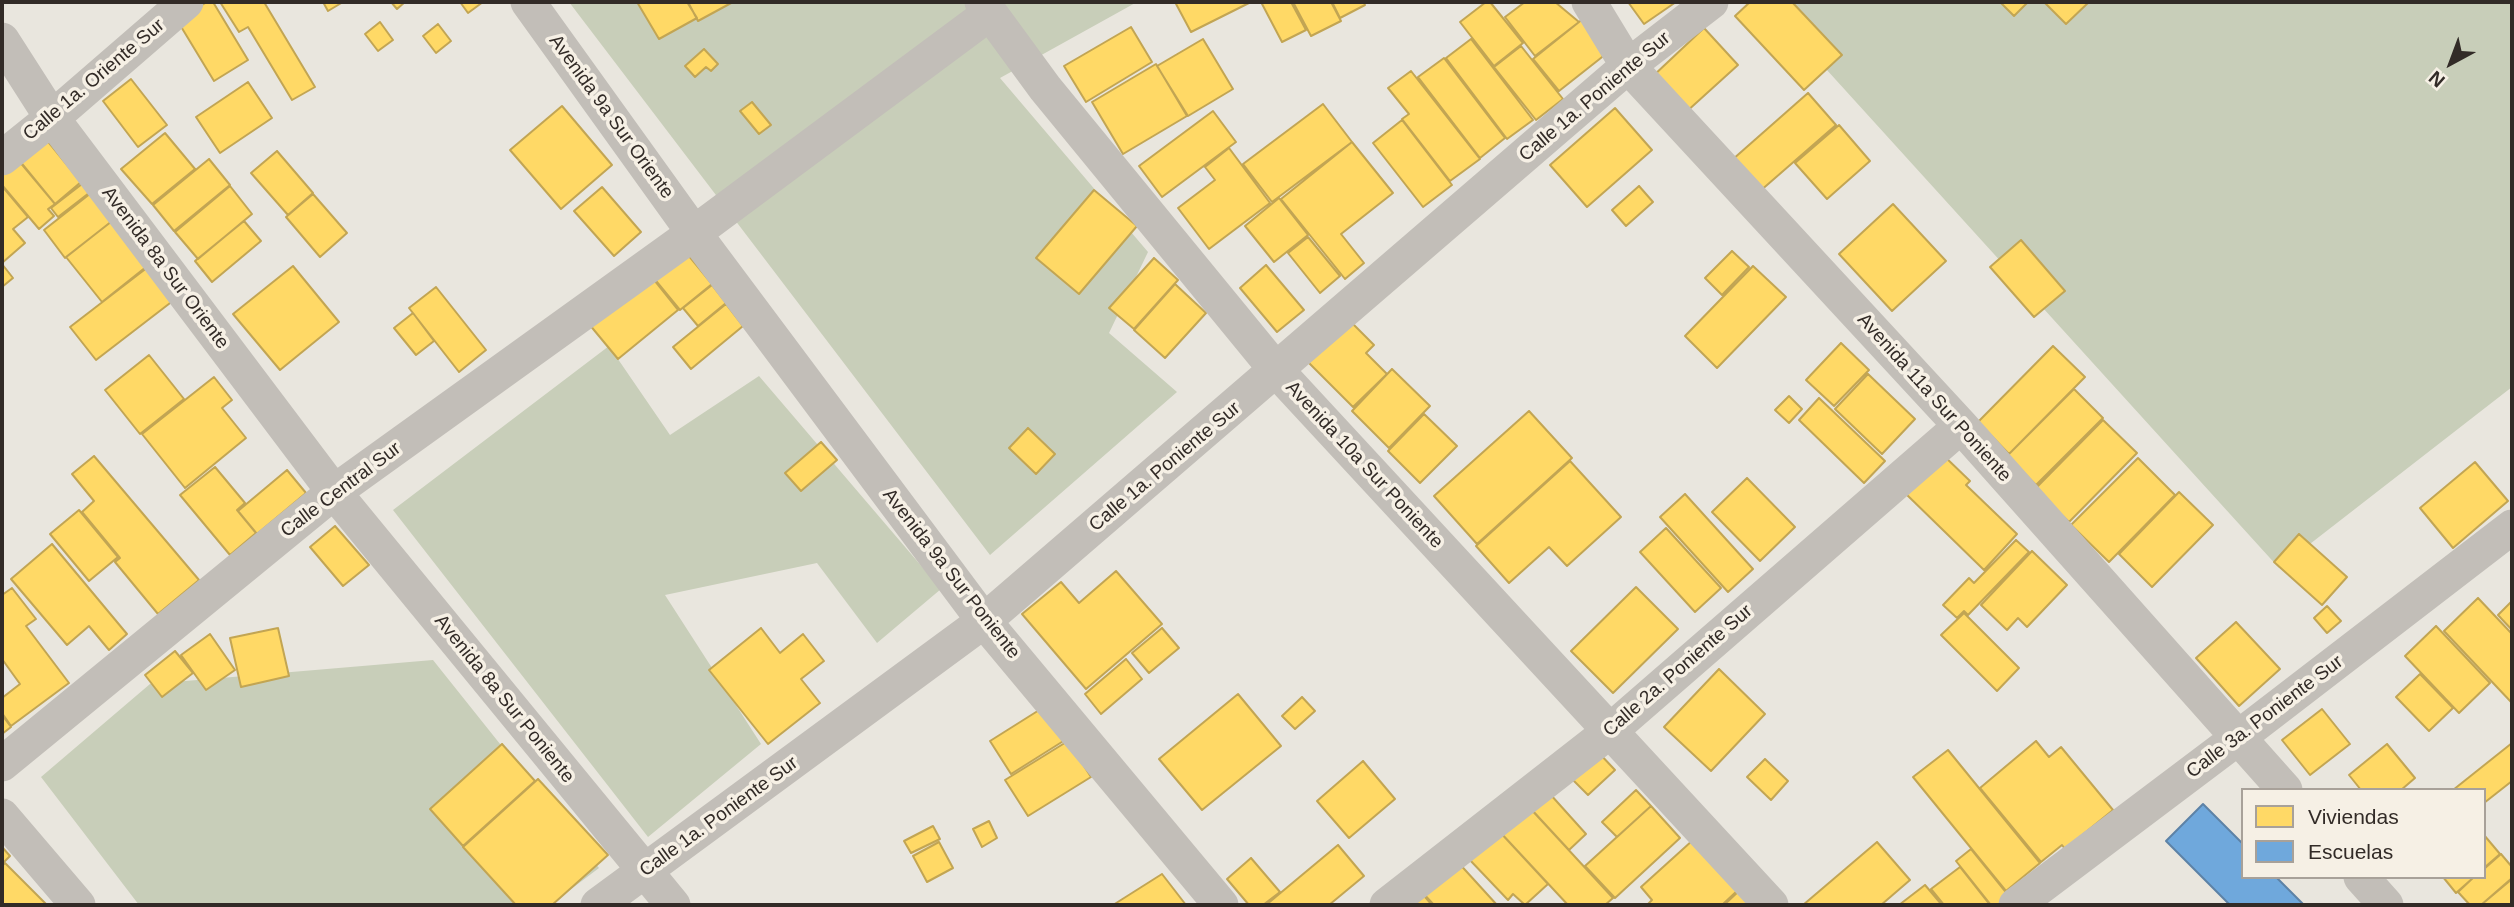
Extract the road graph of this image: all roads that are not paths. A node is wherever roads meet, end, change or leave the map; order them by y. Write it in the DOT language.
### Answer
graph roads {
  1 [pos="186,2"];
  2 [pos="527,2"];
  3 [pos="1589,2"];
  4 [pos="1711,2"];
  5 [pos="986,7"];
  6 [pos="2,40"];
  7 [pos="1628,66"];
  8 [pos="52,118"];
  9 [pos="2,158"];
  10 [pos="694,233"];
  11 [pos="1277,371"];
  12 [pos="1961,426"];
  13 [pos="334,492"];
  14 [pos="2512,527"];
  15 [pos="984,621"];
  16 [pos="1610,731"];
  17 [pos="2239,737"];
  18 [pos="2,764"];
  19 [pos="2283,788"];
  20 [pos="2,816"];
  21 [pos="645,871"];
  22 [pos="2363,879"];
  23 [pos="78,905"];
  24 [pos="598,905"];
  25 [pos="674,905"];
  26 [pos="1221,905"];
  27 [pos="1387,905"];
  28 [pos="1771,905"];
  29 [pos="2016,905"];
  30 [pos="2386,905"];
  1 -- 8 [label="street, Calle 1a. Oriente Sur"];
  2 -- 10 [label="street, Avenida 9a Sur Oriente"];
  3 -- 7 [label="street, Avenida 11a Sur Poniente"];
  4 -- 7 [label="street, Calle 1a. Poniente Sur"];
  5 -- 10 [label="street, Calle Central Sur"];
  5 -- 11 [label="street, Avenida 10a Sur Poniente"];
  6 -- 8 [label="street, Avenida 8a Sur Oriente"];
  7 -- 11 [label="street, Calle 1a. Poniente Sur"];
  7 -- 12 [label="street, Avenida 11a Sur Poniente"];
  8 -- 9 [label="street, Calle 1a. Oriente Sur"];
  8 -- 13 [label="street, Avenida 8a Sur Oriente"];
  10 -- 13 [label="street, Calle Central Sur"];
  10 -- 15 [label="street, Avenida 9a Sur Poniente"];
  11 -- 15 [label="street, Calle 1a. Poniente Sur"];
  11 -- 16 [label="street, Avenida 10a Sur Poniente"];
  12 -- 16 [label="street, Calle 2a. Poniente Sur"];
  12 -- 17 [label="street, Avenida 11a Sur Poniente"];
  13 -- 18 [label="street, Calle Central Sur"];
  13 -- 21 [label="street, Avenida 8a Sur Poniente"];
  14 -- 17 [label="street, Calle 3a. Poniente Sur"];
  15 -- 21 [label="street, Calle 1a. Poniente Sur"];
  15 -- 26 [label="street, Avenida 9a Sur Poniente"];
  16 -- 27 [label="street, Calle 2a. Poniente Sur"];
  16 -- 28 [label="street, Avenida 10a Sur Poniente"];
  17 -- 19 [label="street, Avenida 11a Sur Poniente"];
  17 -- 29 [label="street, Calle 3a. Poniente Sur"];
  20 -- 23 [label="street"];
  21 -- 24 [label="street, Calle 1a. Poniente Sur"];
  21 -- 25 [label="street, Avenida 8a Sur Poniente"];
  22 -- 30 [label="street"];
}
